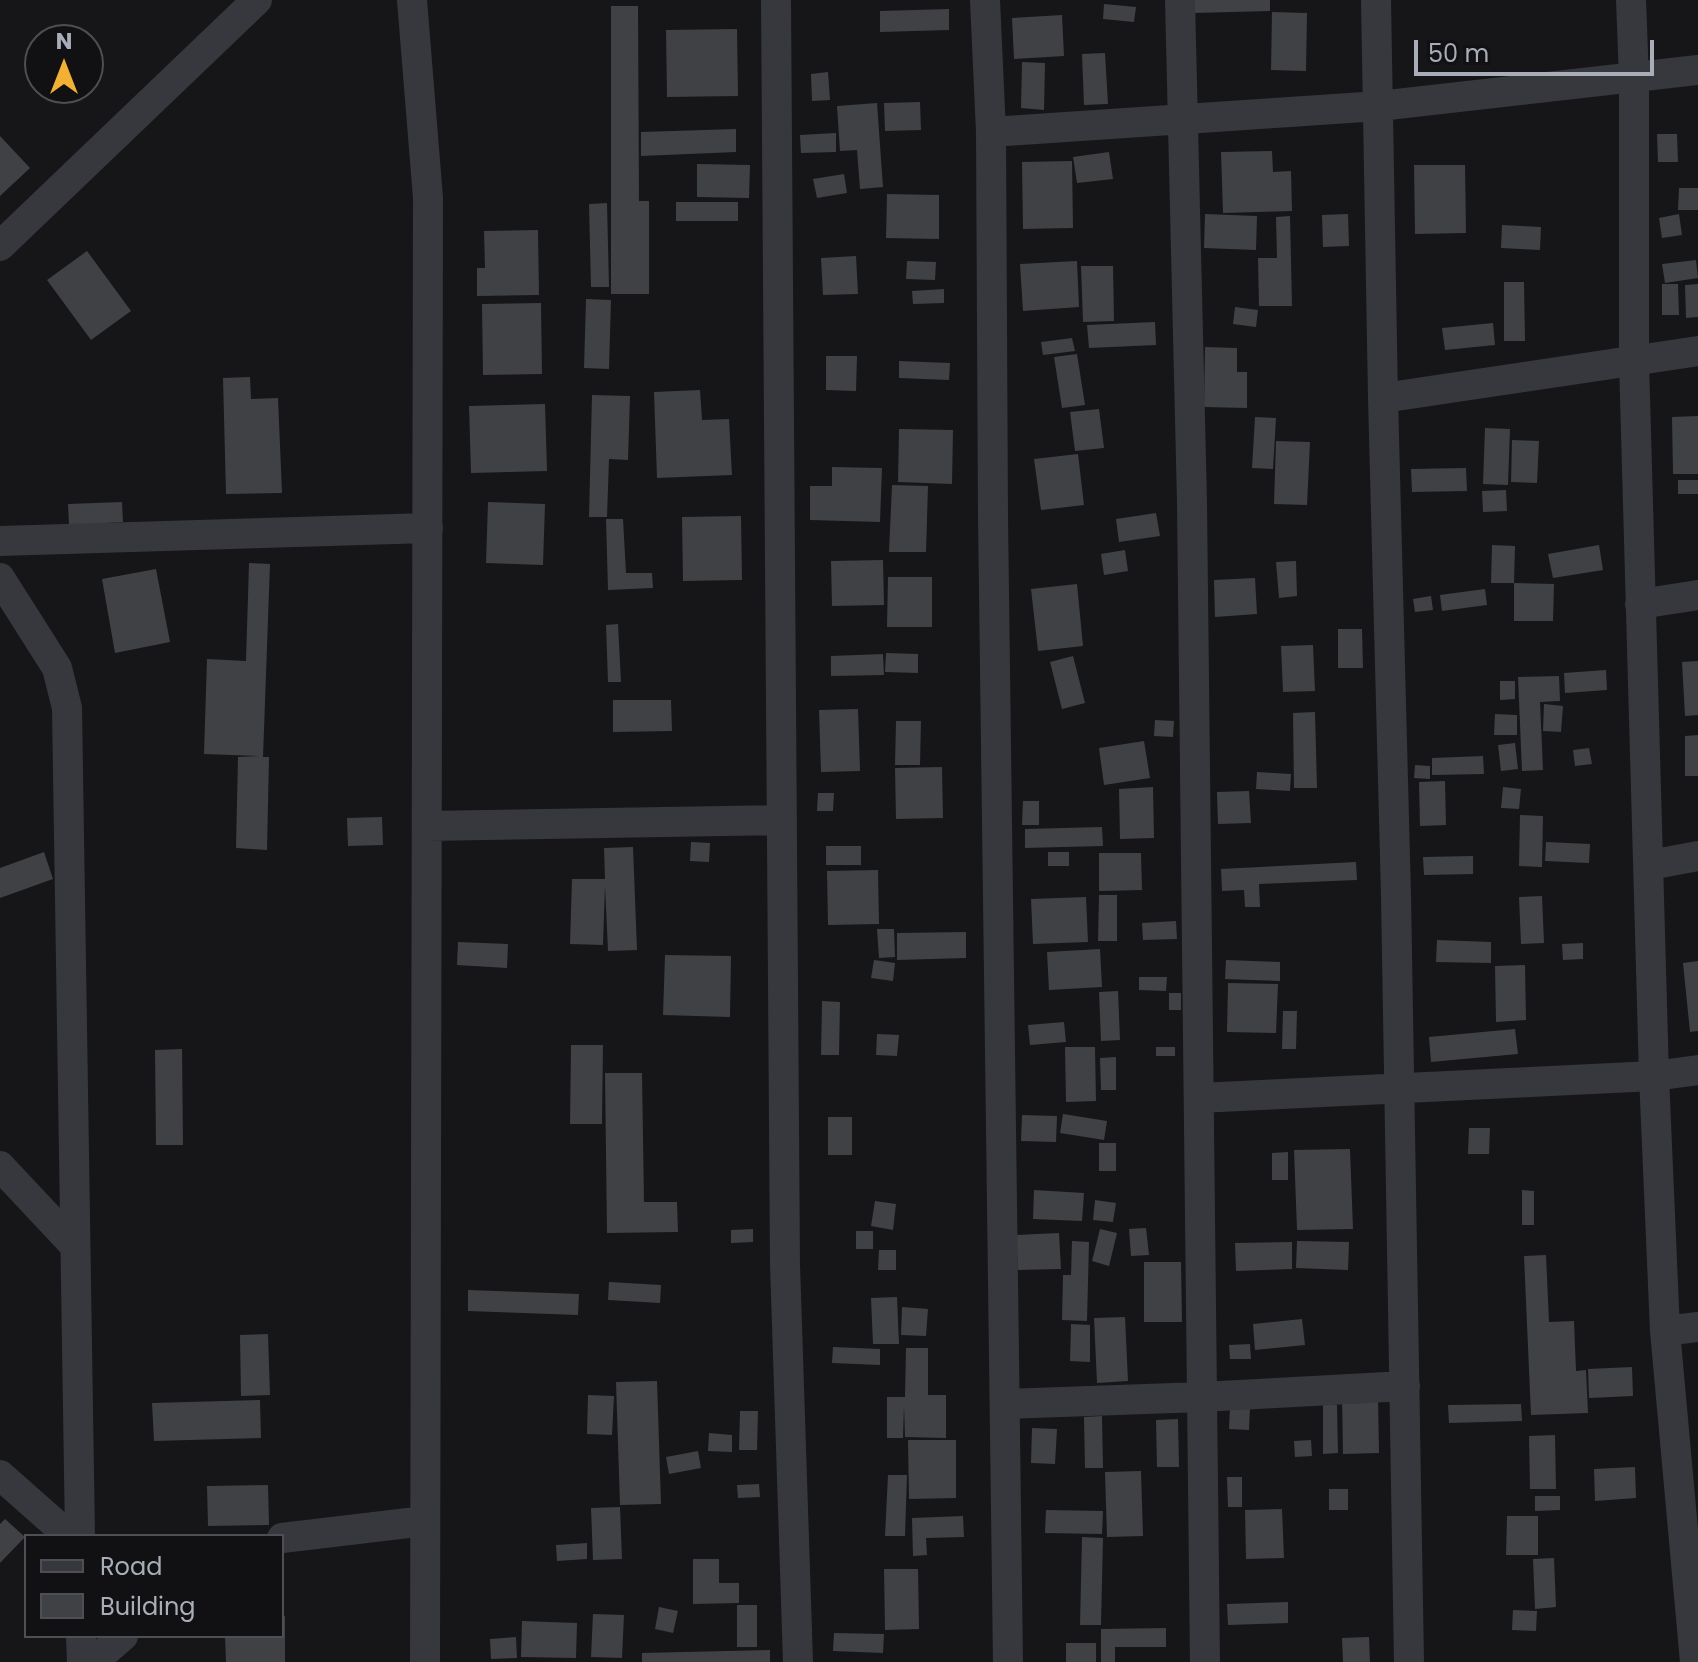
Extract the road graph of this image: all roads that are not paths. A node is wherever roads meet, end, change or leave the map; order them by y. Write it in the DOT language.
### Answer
graph roads {
  1 [pos="257,0"];
  2 [pos="412,0"];
  3 [pos="776,0"];
  4 [pos="985,0"];
  5 [pos="1180,0"];
  6 [pos="1376,0"];
  7 [pos="1631,0"];
  8 [pos="1698,70"];
  9 [pos="1634,78"];
  10 [pos="1379,106"];
  11 [pos="1184,120"];
  12 [pos="991,132"];
  13 [pos="0,246"];
  14 [pos="1698,351"];
  15 [pos="1634,361"];
  16 [pos="1383,398"];
  17 [pos="428,528"];
  18 [pos="0,541"];
  19 [pos="0,578"];
  20 [pos="1698,595"];
  21 [pos="1640,604"];
  22 [pos="782,820"];
  23 [pos="427,826"];
  24 [pos="1698,856"];
  25 [pos="1650,865"];
  26 [pos="1698,1070"];
  27 [pos="1654,1076"];
  28 [pos="1400,1089"];
  29 [pos="1199,1098"];
  30 [pos="0,1166"];
  31 [pos="75,1246"];
  32 [pos="1698,1327"];
  33 [pos="1665,1331"];
  34 [pos="1405,1386"];
  35 [pos="1202,1397"];
  36 [pos="1005,1404"];
  37 [pos="0,1475"];
  38 [pos="425,1521"];
  39 [pos="67,1534"];
  40 [pos="80,1534"];
  41 [pos="284,1538"];
  42 [pos="1692,1570"];
  43 [pos="81,1638"];
  44 [pos="121,1638"];
  45 [pos="82,1662"];
  46 [pos="93,1662"];
  47 [pos="425,1662"];
  48 [pos="798,1662"];
  49 [pos="1008,1662"];
  50 [pos="1205,1662"];
  51 [pos="1409,1662"];
  52 [pos="1695,1662"];
  1 -- 13 [label="street"];
  2 -- 17 [label="street"];
  3 -- 22 [label="street"];
  4 -- 12 [label="street"];
  5 -- 11 [label="street"];
  6 -- 10 [label="street"];
  7 -- 9 [label="street"];
  8 -- 9 [label="street"];
  9 -- 10 [label="street"];
  9 -- 15 [label="street"];
  10 -- 11 [label="street"];
  10 -- 16 [label="street"];
  11 -- 12 [label="street"];
  11 -- 29 [label="street"];
  12 -- 36 [label="street"];
  14 -- 15 [label="street"];
  15 -- 16 [label="street"];
  15 -- 21 [label="street"];
  16 -- 28 [label="street"];
  17 -- 18 [label="street"];
  17 -- 23 [label="street"];
  19 -- 31 [label="street"];
  20 -- 21 [label="street"];
  21 -- 25 [label="street"];
  22 -- 23 [label="street"];
  22 -- 48 [label="street"];
  23 -- 38 [label="street"];
  24 -- 25 [label="street"];
  25 -- 27 [label="street"];
  26 -- 27 [label="street"];
  27 -- 28 [label="street"];
  27 -- 33 [label="street"];
  28 -- 29 [label="street"];
  28 -- 34 [label="street"];
  29 -- 35 [label="street"];
  30 -- 31 [label="street"];
  31 -- 40 [label="street"];
  32 -- 33 [label="street"];
  33 -- 42 [label="street"];
  34 -- 35 [label="street"];
  34 -- 51 [label="street"];
  35 -- 36 [label="street"];
  35 -- 50 [label="street"];
  36 -- 49 [label="street"];
  37 -- 39 [label="street"];
  38 -- 41 [label="street"];
  38 -- 47 [label="street"];
  42 -- 52 [label="street"];
  43 -- 45 [label="street"];
  44 -- 46 [label="street"];
}
